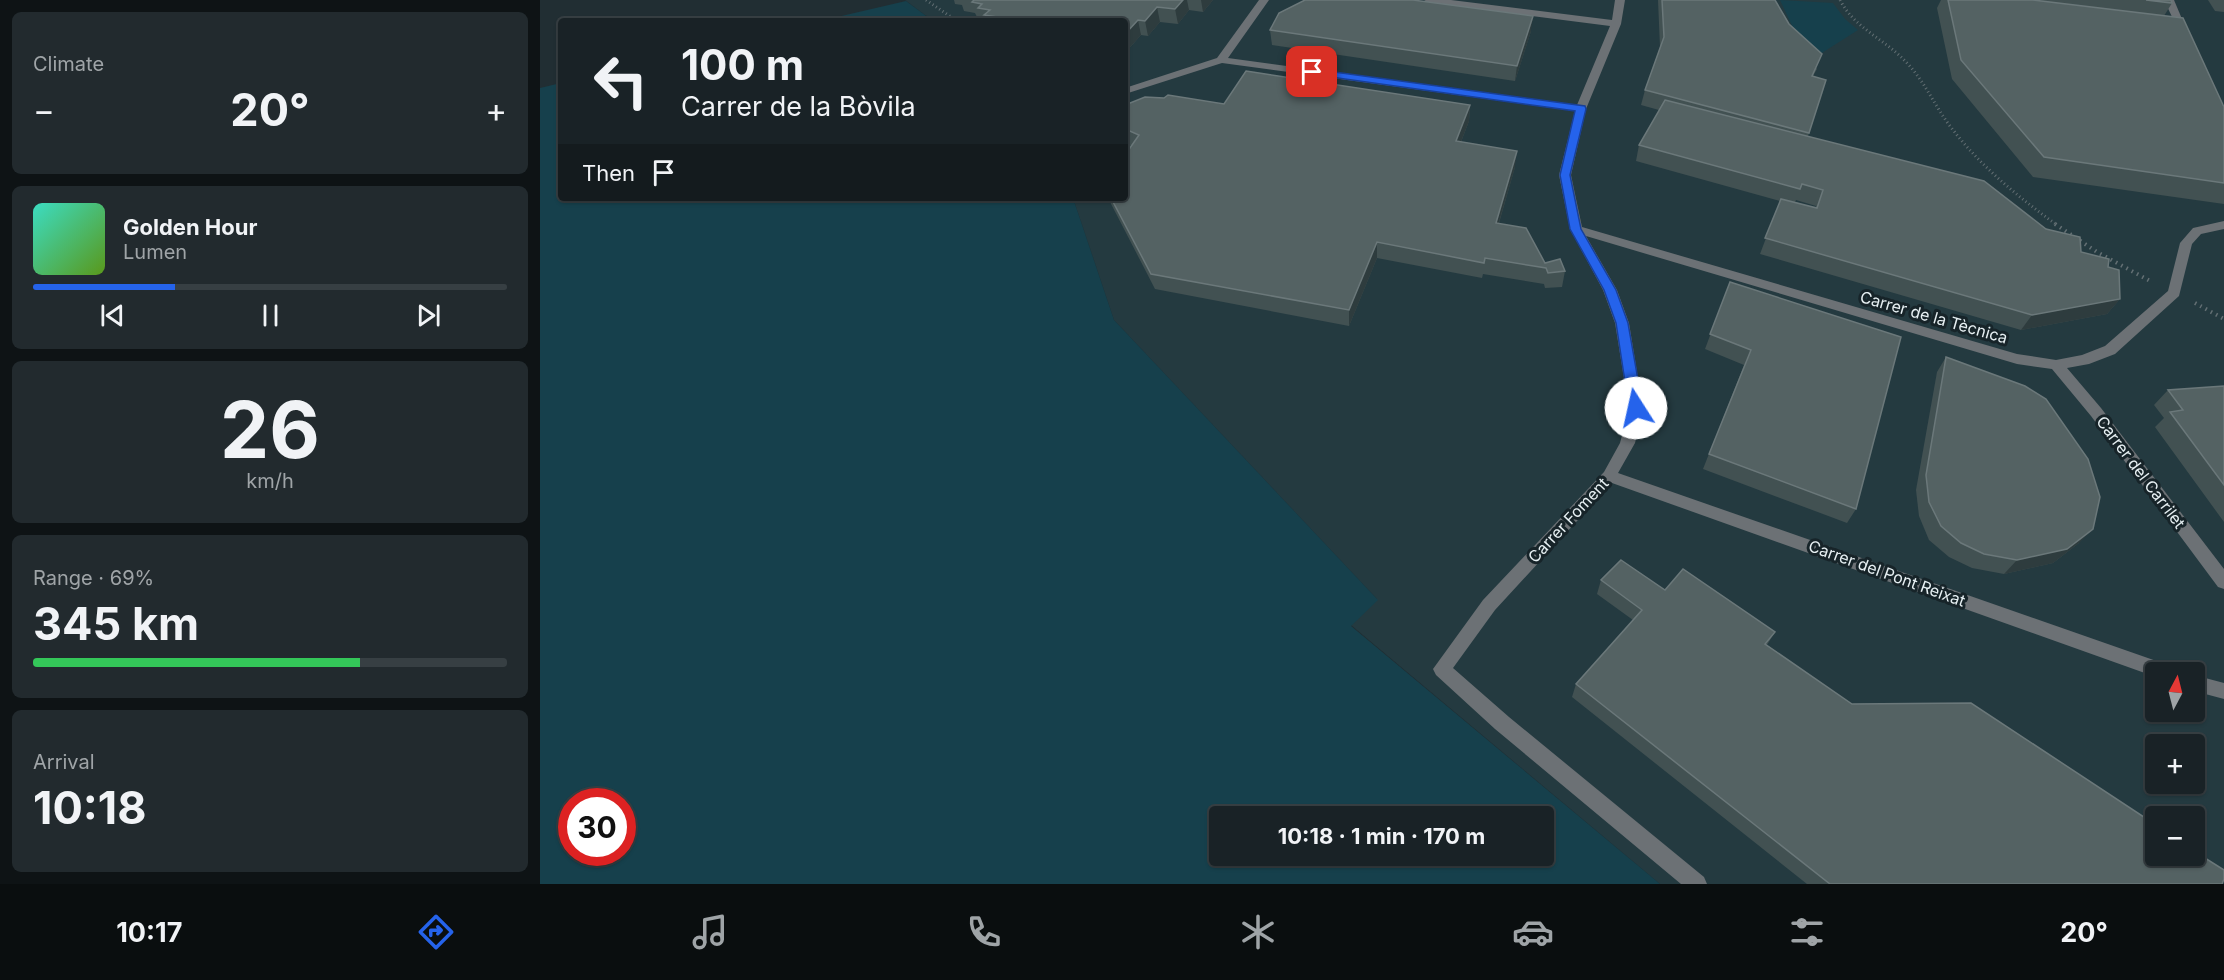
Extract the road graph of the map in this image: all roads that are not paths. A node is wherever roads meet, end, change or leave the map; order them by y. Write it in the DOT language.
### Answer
graph roads {
  1 [pos="1264,0"];
  2 [pos="1429,0"];
  3 [pos="1620,0"];
  4 [pos="2169,0"];
  5 [pos="2177,19"];
  6 [pos="1616,24"];
  7 [pos="1221,60"];
  8 [pos="1128,90"];
  9 [pos="1581,109"];
  10 [pos="2224,225"];
  11 [pos="1576,229"];
  12 [pos="2056,365"];
  13 [pos="1609,476"];
  14 [pos="2224,582"];
  15 [pos="2145,665"];
  16 [pos="2205,685"];
  17 [pos="2224,691"];
  18 [pos="1696,884"];
  1 -- 7 [label="street"];
  2 -- 6 [label="street"];
  3 -- 6 [label="street, Carrer Foment"];
  4 -- 5 [label="street"];
  6 -- 9 [label="street, Carrer Foment"];
  7 -- 8 [label="street"];
  7 -- 9 [label="street"];
  9 -- 11 [label="street, Carrer Foment"];
  10 -- 12 [label="street, Carrer de la Tècnica"];
  11 -- 12 [label="street, Carrer de la Tècnica"];
  11 -- 13 [label="street, Carrer Foment"];
  12 -- 14 [label="street, Carrer del Carrilet"];
  13 -- 15 [label="street, Carrer del Pont Reixat"];
  13 -- 18 [label="street, Carrer Foment"];
  16 -- 17 [label="street"];
}
